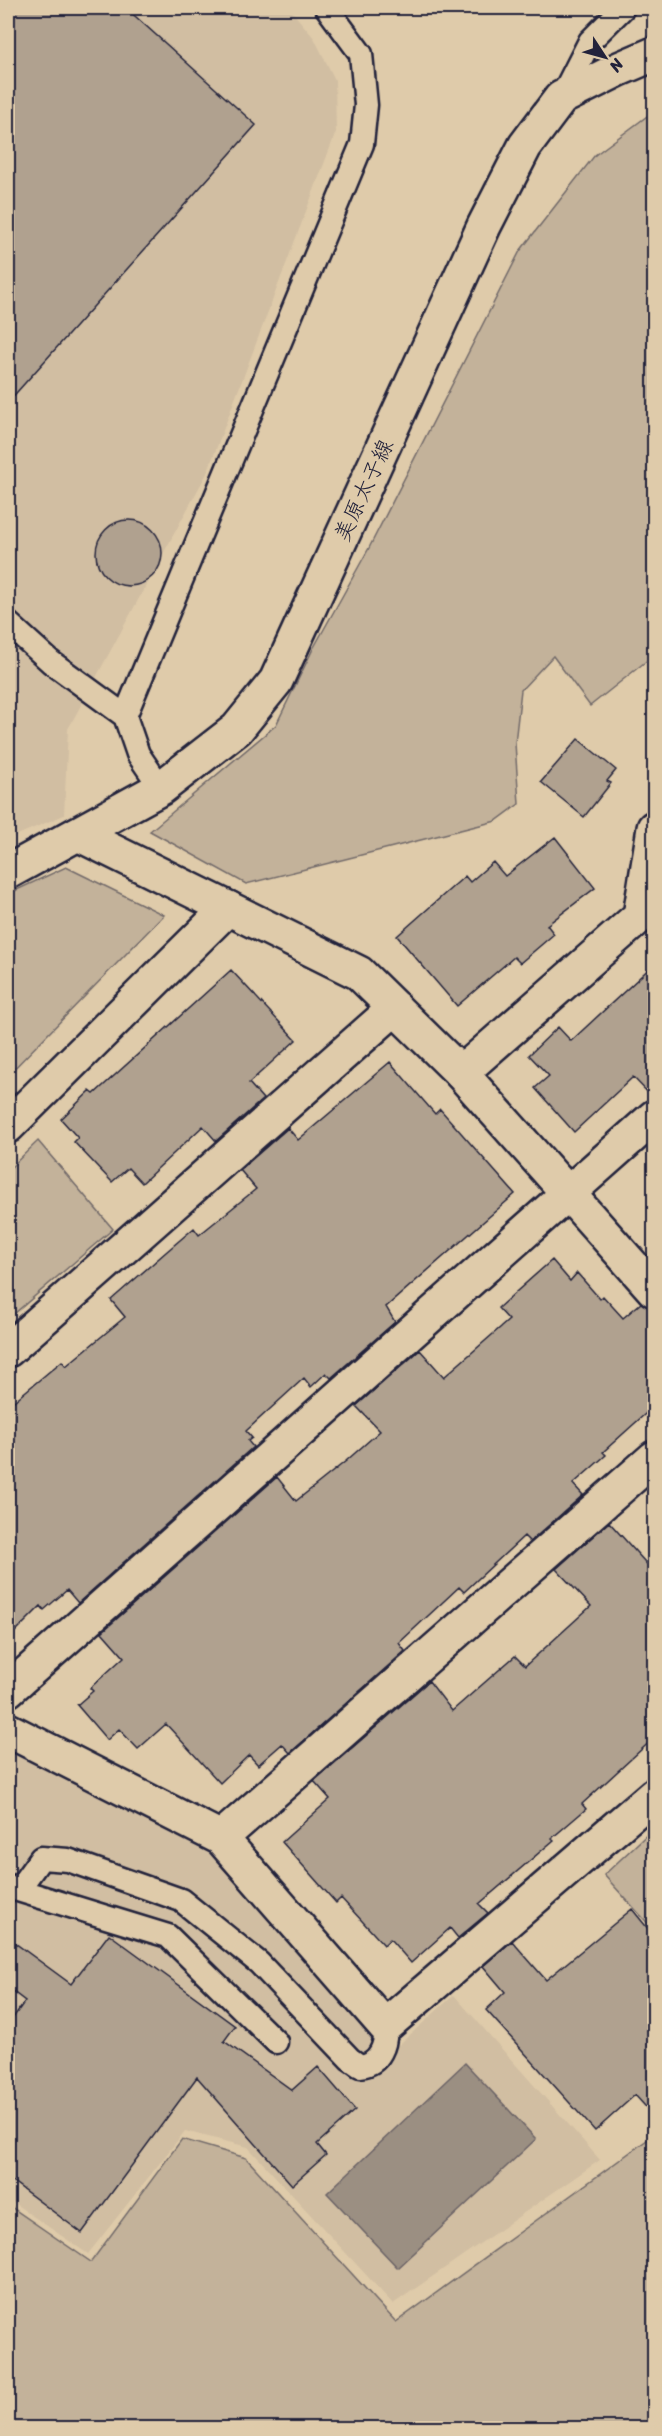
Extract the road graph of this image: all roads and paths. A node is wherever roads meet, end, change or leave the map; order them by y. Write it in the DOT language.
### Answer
graph roads {
  1 [pos="327,8"];
  2 [pos="623,8"];
  3 [pos="654,54"];
  4 [pos="561,98"];
  5 [pos="8,622"];
  6 [pos="125,716"];
  7 [pos="161,788"];
  8 [pos="654,828"];
  9 [pos="78,834"];
  10 [pos="8,872"];
  11 [pos="228,908"];
  12 [pos="395,1008"];
  13 [pos="460,1073"];
  14 [pos="654,1118"];
  15 [pos="8,1126"];
  16 [pos="568,1193"];
  17 [pos="654,1290"];
  18 [pos="8,1350"];
  19 [pos="654,1458"];
  20 [pos="8,1690"];
  21 [pos="8,1730"];
  22 [pos="654,1795"];
  23 [pos="221,1838"];
  24 [pos="13,1888"];
  25 [pos="385,2026"];
  26 [pos="276,2042"];
  1 -- 6 [label="lane"];
  2 -- 4 [label="lane"];
  3 -- 4 [label="street, 美原太子線"];
  4 -- 7 [label="street, 美原太子線"];
  5 -- 6 [label="lane"];
  6 -- 7 [label="lane"];
  7 -- 9 [label="street, 美原太子線"];
  8 -- 13 [label="street"];
  9 -- 10 [label="street, 美原太子線"];
  9 -- 11 [label="street"];
  11 -- 12 [label="street"];
  11 -- 15 [label="street"];
  12 -- 13 [label="street"];
  12 -- 18 [label="street"];
  13 -- 16 [label="street"];
  14 -- 16 [label="street"];
  16 -- 17 [label="street"];
  16 -- 20 [label="street"];
  19 -- 23 [label="street"];
  21 -- 23 [label="street"];
  22 -- 25 [label="street"];
  23 -- 25 [label="street"];
  24 -- 25 [label="lane"];
  24 -- 26 [label="lane"];
}
